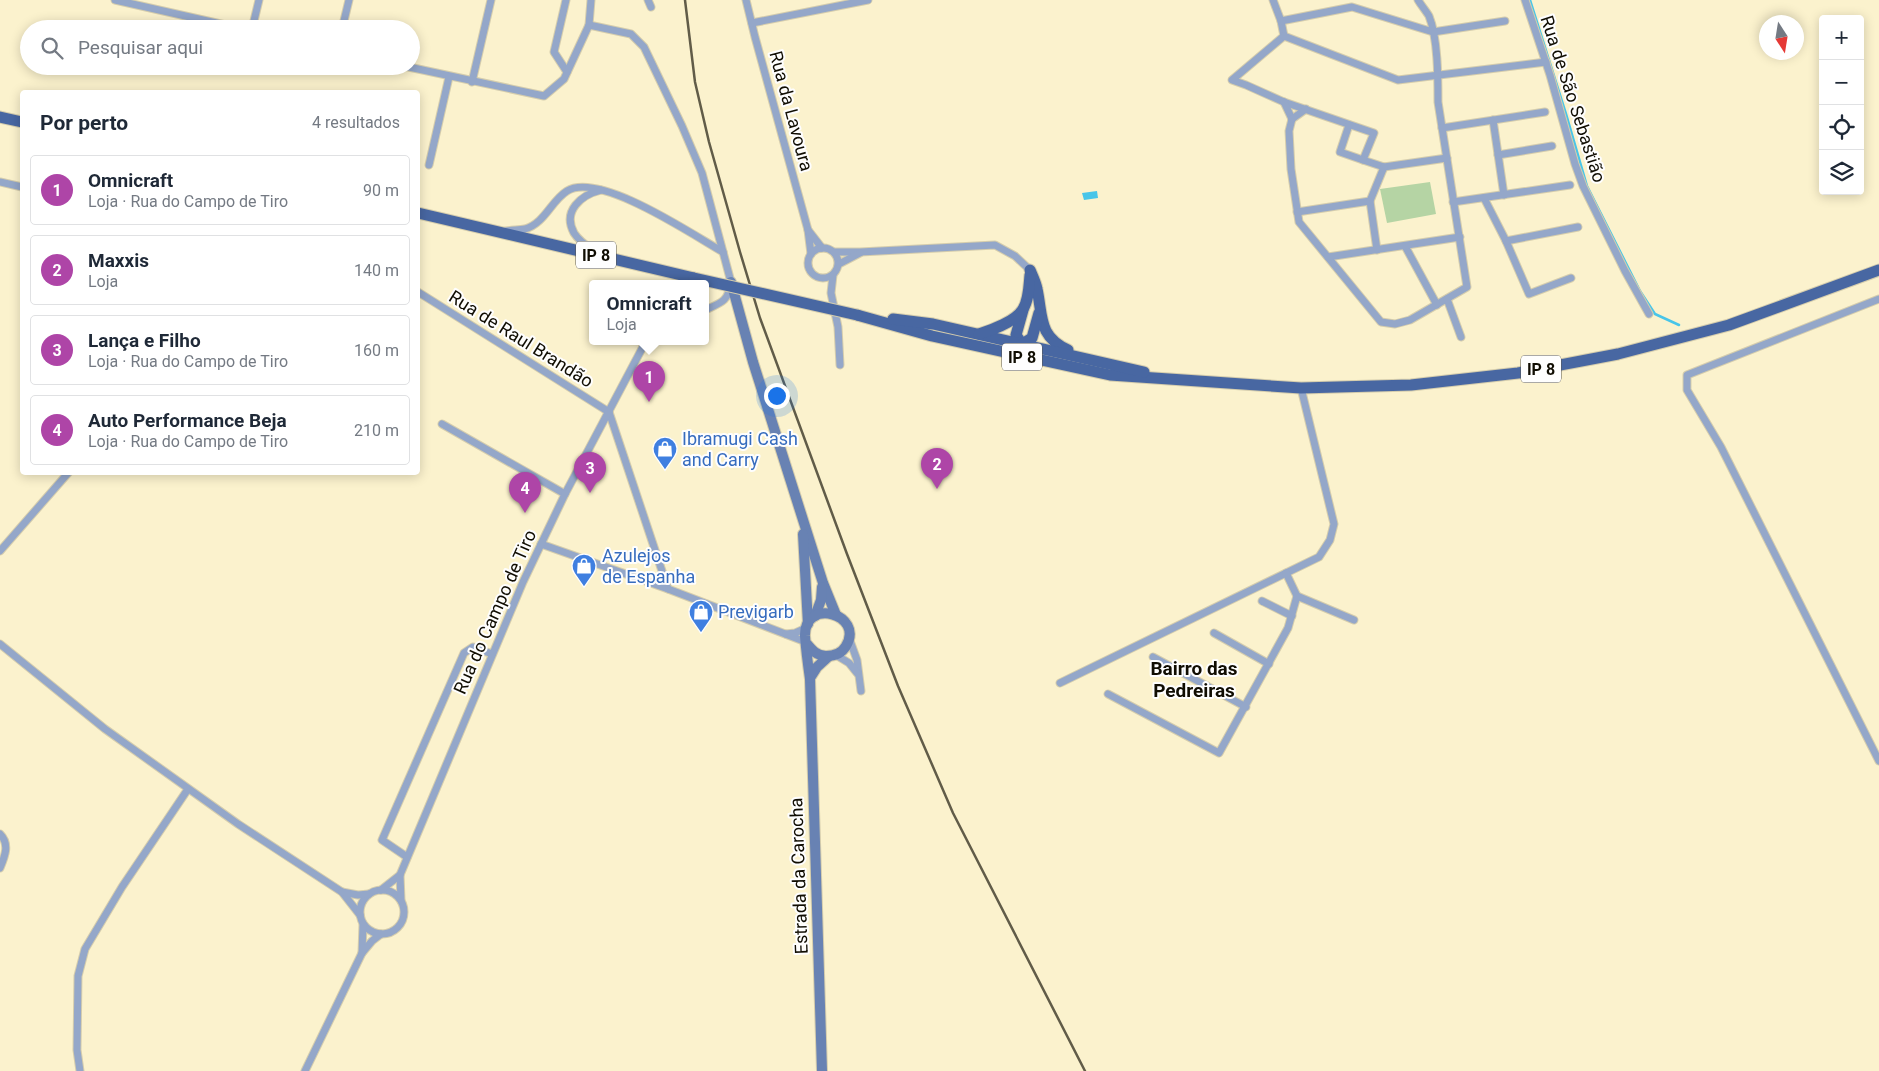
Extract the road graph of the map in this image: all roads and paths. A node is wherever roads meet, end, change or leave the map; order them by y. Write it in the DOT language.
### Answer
graph roads {
  1 [pos="115,0"];
  2 [pos="259,0"];
  3 [pos="349,0"];
  4 [pos="491,0"];
  5 [pos="566,0"];
  6 [pos="591,0"];
  7 [pos="746,0"];
  8 [pos="868,0"];
  9 [pos="1273,0"];
  10 [pos="1418,0"];
  11 [pos="1525,0"];
  12 [pos="129,2"];
  13 [pos="205,20"];
  14 [pos="254,20"];
  15 [pos="344,20"];
  16 [pos="1281,21"];
  17 [pos="1505,21"];
  18 [pos="752,23"];
  19 [pos="589,25"];
  20 [pos="1433,32"];
  21 [pos="1284,36"];
  22 [pos="1546,62"];
  23 [pos="420,70"];
  24 [pos="566,72"];
  25 [pos="1438,76"];
  26 [pos="449,77"];
  27 [pos="472,82"];
  28 [pos="1284,102"];
  29 [pos="1306,109"];
  30 [pos="1545,112"];
  31 [pos="0,117"];
  32 [pos="1292,119"];
  33 [pos="1493,120"];
  34 [pos="20,122"];
  35 [pos="1349,126"];
  36 [pos="1442,128"];
  37 [pos="1552,146"];
  38 [pos="1498,155"];
  39 [pos="1446,158"];
  40 [pos="1363,160"];
  41 [pos="429,165"];
  42 [pos="1384,167"];
  43 [pos="0,182"];
  44 [pos="1570,185"];
  45 [pos="20,187"];
  46 [pos="604,190"];
  47 [pos="1504,195"];
  48 [pos="1484,198"];
  49 [pos="1370,201"];
  50 [pos="1453,202"];
  51 [pos="1297,212"];
  52 [pos="420,213"];
  53 [pos="1578,227"];
  54 [pos="808,230"];
  55 [pos="498,232"];
  56 [pos="1460,237"];
  57 [pos="1506,241"];
  58 [pos="1405,246"];
  59 [pos="822,248"];
  60 [pos="1377,250"];
  61 [pos="723,252"];
  62 [pos="834,252"];
  63 [pos="860,252"];
  64 [pos="811,254"];
  65 [pos="600,256"];
  66 [pos="1328,257"];
  67 [pos="839,264"];
  68 [pos="1030,270"];
  69 [pos="1879,270"];
  70 [pos="833,275"];
  71 [pos="820,278"];
  72 [pos="1571,278"];
  73 [pos="703,280"];
  74 [pos="709,281"];
  75 [pos="731,282"];
  76 [pos="420,293"];
  77 [pos="831,293"];
  78 [pos="1447,298"];
  79 [pos="1879,299"];
  80 [pos="1436,305"];
  81 [pos="709,308"];
  82 [pos="1023,310"];
  83 [pos="1039,313"];
  84 [pos="1649,314"];
  85 [pos="857,315"];
  86 [pos="978,335"];
  87 [pos="1460,337"];
  88 [pos="1022,343"];
  89 [pos="644,345"];
  90 [pos="986,348"];
  91 [pos="1027,358"];
  92 [pos="1086,358"];
  93 [pos="840,365"];
  94 [pos="1189,382"];
  95 [pos="1302,388"];
  96 [pos="609,412"];
  97 [pos="442,424"];
  98 [pos="66,475"];
  99 [pos="565,494"];
  100 [pos="802,518"];
  101 [pos="541,544"];
  102 [pos="0,551"];
  103 [pos="1286,573"];
  104 [pos="806,583"];
  105 [pos="822,583"];
  106 [pos="668,589"];
  107 [pos="1297,596"];
  108 [pos="1262,601"];
  109 [pos="836,615"];
  110 [pos="815,616"];
  111 [pos="1292,616"];
  112 [pos="1354,620"];
  113 [pos="807,626"];
  114 [pos="1214,633"];
  115 [pos="785,634"];
  116 [pos="849,638"];
  117 [pos="806,643"];
  118 [pos="0,644"];
  119 [pos="492,654"];
  120 [pos="832,655"];
  121 [pos="1153,657"];
  122 [pos="1269,664"];
  123 [pos="859,676"];
  124 [pos="810,679"];
  125 [pos="1060,683"];
  126 [pos="861,691"];
  127 [pos="1108,694"];
  128 [pos="1246,707"];
  129 [pos="1879,760"];
  130 [pos="188,789"];
  131 [pos="0,834"];
  132 [pos="407,858"];
  133 [pos="0,868"];
  134 [pos="400,875"];
  135 [pos="381,890"];
  136 [pos="342,892"];
  137 [pos="370,894"];
  138 [pos="401,900"];
  139 [pos="360,915"];
  140 [pos="363,924"];
  141 [pos="382,934"];
  142 [pos="362,952"];
  143 [pos="80,1071"];
  144 [pos="304,1071"];
  145 [pos="822,1071"];
  1 -- 12 [label="street"];
  2 -- 14 [label="street"];
  3 -- 15 [label="street"];
  4 -- 27 [label="street"];
  5 -- 24 [label="street"];
  6 -- 19 [label="street"];
  7 -- 18 [label="street, Rua da Lavoura"];
  8 -- 18 [label="street"];
  9 -- 16 [label="street"];
  10 -- 20 [label="street"];
  11 -- 22 [label="street, Rua de São Sebastião"];
  12 -- 13 [label="street"];
  16 -- 20 [label="street"];
  16 -- 21 [label="street"];
  17 -- 20 [label="street"];
  18 -- 54 [label="street, Rua da Lavoura"];
  19 -- 24 [label="street"];
  19 -- 61 [label="street"];
  20 -- 25 [label="street"];
  21 -- 25 [label="street"];
  21 -- 28 [label="street"];
  22 -- 25 [label="street"];
  22 -- 84 [label="street, Rua de São Sebastião"];
  23 -- 26 [label="street"];
  24 -- 27 [label="street"];
  25 -- 36 [label="street"];
  26 -- 27 [label="street"];
  26 -- 41 [label="street"];
  28 -- 29 [label="street"];
  28 -- 32 [label="street"];
  29 -- 32 [label="street"];
  29 -- 35 [label="street"];
  30 -- 33 [label="street"];
  31 -- 34 [label="main road"];
  32 -- 51 [label="street"];
  33 -- 36 [label="street"];
  33 -- 38 [label="street"];
  35 -- 40 [label="street"];
  35 -- 40 [label="street"];
  36 -- 39 [label="street"];
  37 -- 38 [label="street"];
  38 -- 47 [label="street"];
  39 -- 42 [label="street"];
  39 -- 50 [label="street"];
  40 -- 42 [label="street"];
  42 -- 49 [label="street"];
  43 -- 45 [label="street"];
  44 -- 47 [label="street"];
  46 -- 55 [label="street"];
  46 -- 61 [label="street"];
  46 -- 65 [label="street"];
  47 -- 48 [label="street"];
  48 -- 50 [label="street"];
  48 -- 57 [label="street"];
  49 -- 51 [label="street"];
  49 -- 60 [label="street"];
  50 -- 56 [label="street"];
  51 -- 66 [label="street"];
  52 -- 55 [label="main road, IP 8"];
  53 -- 57 [label="street"];
  54 -- 59 [label="street"];
  54 -- 64 [label="street"];
  55 -- 65 [label="main road, IP 8"];
  56 -- 58 [label="street"];
  56 -- 78 [label="street"];
  57 -- 72 [label="street"];
  58 -- 60 [label="street"];
  58 -- 80 [label="street"];
  59 -- 62 [label="street"];
  59 -- 64 [label="street"];
  60 -- 66 [label="street"];
  61 -- 75 [label="street"];
  62 -- 63 [label="street"];
  62 -- 67 [label="street"];
  63 -- 67 [label="street"];
  63 -- 68 [label="street"];
  64 -- 71 [label="street"];
  65 -- 73 [label="main road, IP 8, bridge"];
  66 -- 80 [label="street"];
  67 -- 70 [label="street"];
  68 -- 82 [label="main road"];
  68 -- 83 [label="main road"];
  69 -- 95 [label="main road, IP 8"];
  70 -- 71 [label="street"];
  70 -- 77 [label="street"];
  71 -- 77 [label="street"];
  74 -- 85 [label="main road, IP 8, bridge"];
  75 -- 81 [label="street"];
  75 -- 100 [label="street"];
  76 -- 96 [label="street, Rua de Raul Brandão"];
  77 -- 93 [label="street"];
  78 -- 80 [label="street"];
  78 -- 87 [label="street"];
  79 -- 129 [label="street"];
  82 -- 86 [label="main road"];
  82 -- 88 [label="main road"];
  83 -- 88 [label="main road"];
  83 -- 92 [label="main road"];
  85 -- 86 [label="main road, IP 8"];
  85 -- 90 [label="main road, IP 8"];
  86 -- 88 [label="main road, IP 8"];
  88 -- 90 [label="main road"];
  88 -- 91 [label="main road"];
  88 -- 92 [label="main road, IP 8"];
  89 -- 96 [label="street, Rua do Campo de Tiro"];
  90 -- 91 [label="main road, IP 8"];
  91 -- 94 [label="main road, IP 8"];
  92 -- 94 [label="main road, IP 8"];
  94 -- 95 [label="main road, IP 8"];
  95 -- 103 [label="street"];
  96 -- 99 [label="street, Rua do Campo de Tiro"];
  96 -- 106 [label="street"];
  97 -- 99 [label="street"];
  98 -- 102 [label="street"];
  99 -- 101 [label="street, Rua do Campo de Tiro"];
  100 -- 104 [label="street"];
  100 -- 105 [label="street"];
  101 -- 106 [label="street"];
  101 -- 119 [label="street, Rua do Campo de Tiro"];
  103 -- 107 [label="street"];
  103 -- 125 [label="street"];
  104 -- 105 [label="street"];
  104 -- 113 [label="street"];
  105 -- 109 [label="street"];
  105 -- 110 [label="street"];
  106 -- 115 [label="street"];
  107 -- 111 [label="street"];
  107 -- 112 [label="street"];
  108 -- 111 [label="street"];
  109 -- 110 [label="street"];
  109 -- 116 [label="street"];
  110 -- 113 [label="street"];
  111 -- 122 [label="street"];
  113 -- 115 [label="street"];
  113 -- 117 [label="street"];
  114 -- 122 [label="street"];
  115 -- 117 [label="street"];
  116 -- 120 [label="street"];
  116 -- 123 [label="street"];
  117 -- 120 [label="street"];
  117 -- 124 [label="street, Estrada da Carocha"];
  118 -- 130 [label="street"];
  119 -- 132 [label="street, Rua do Campo de Tiro"];
  119 -- 132 [label="street"];
  120 -- 123 [label="street"];
  120 -- 124 [label="street"];
  121 -- 128 [label="street"];
  122 -- 128 [label="street"];
  123 -- 126 [label="street"];
  124 -- 145 [label="street, Estrada da Carocha"];
  127 -- 128 [label="street"];
  130 -- 136 [label="street"];
  130 -- 143 [label="street"];
  131 -- 133 [label="street"];
  132 -- 134 [label="street, Rua do Campo de Tiro"];
  134 -- 135 [label="street"];
  134 -- 138 [label="street"];
  135 -- 137 [label="street"];
  135 -- 138 [label="street"];
  136 -- 137 [label="street"];
  136 -- 139 [label="street"];
  137 -- 139 [label="street"];
  138 -- 141 [label="street"];
  139 -- 140 [label="street"];
  140 -- 141 [label="street"];
  140 -- 142 [label="street"];
  141 -- 142 [label="street"];
  142 -- 144 [label="street"];
}
